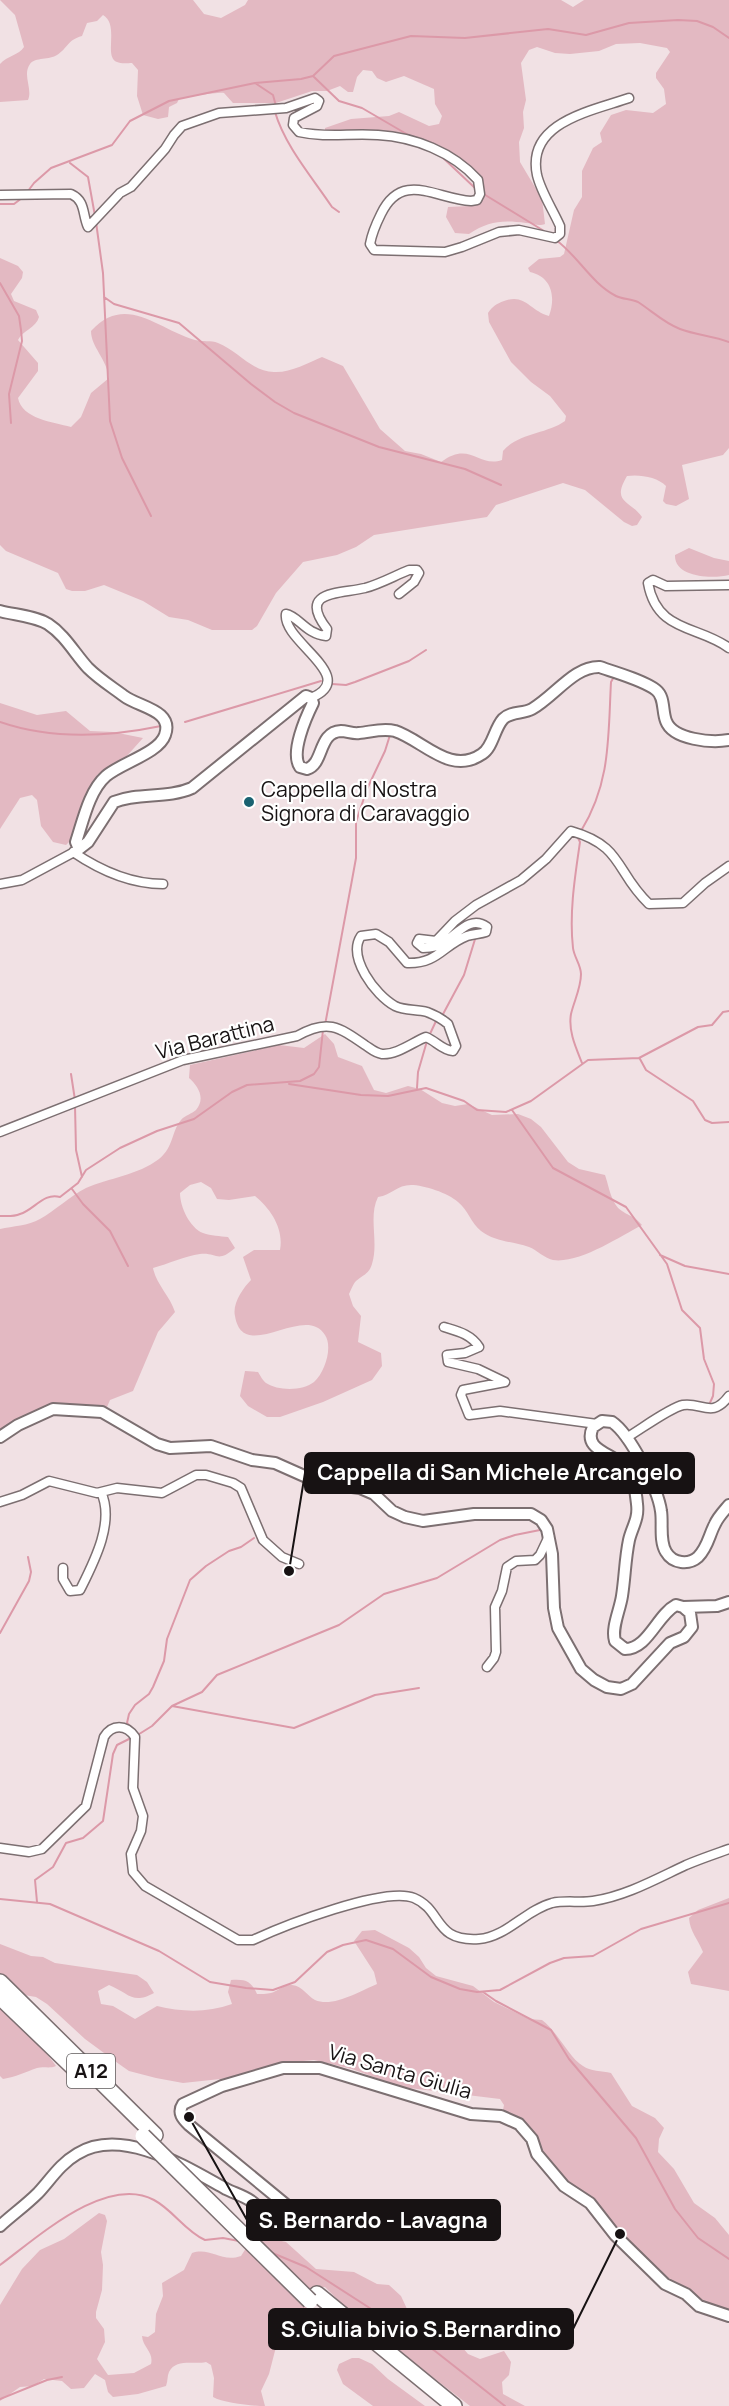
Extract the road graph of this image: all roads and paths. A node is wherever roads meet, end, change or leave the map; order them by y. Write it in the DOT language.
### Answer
graph roads {
  1 [pos="629,98"];
  2 [pos="0,195"];
  3 [pos="729,585"];
  4 [pos="399,594"];
  5 [pos="0,611"];
  6 [pos="729,648"];
  7 [pos="311,698"];
  8 [pos="728,741"];
  9 [pos="76,851"];
  10 [pos="729,866"];
  11 [pos="0,884"];
  12 [pos="163,884"];
  13 [pos="0,1132"];
  14 [pos="444,1327"];
  15 [pos="729,1396"];
  16 [pos="597,1424"];
  17 [pos="0,1437"];
  18 [pos="626,1438"];
  19 [pos="101,1492"];
  20 [pos="0,1502"];
  21 [pos="729,1505"];
  22 [pos="549,1536"];
  23 [pos="299,1564"];
  24 [pos="63,1568"];
  25 [pos="729,1602"];
  26 [pos="683,1607"];
  27 [pos="487,1667"];
  28 [pos="0,1848"];
  29 [pos="729,1849"];
  30 [pos="0,1982"];
  31 [pos="0,1997"];
  32 [pos="22,2010"];
  33 [pos="0,2226"];
  34 [pos="314,2298"];
  35 [pos="729,2316"];
  36 [pos="438,2406"];
  37 [pos="454,2406"];
  1 -- 2 [label="street"];
  3 -- 6 [label="street"];
  4 -- 7 [label="street"];
  5 -- 9 [label="street"];
  7 -- 8 [label="street"];
  7 -- 9 [label="street"];
  9 -- 11 [label="street"];
  9 -- 12 [label="street"];
  10 -- 13 [label="street, Via Barattina"];
  14 -- 16 [label="street"];
  15 -- 18 [label="street"];
  16 -- 18 [label="street"];
  16 -- 26 [label="street"];
  17 -- 22 [label="street"];
  18 -- 21 [label="street"];
  19 -- 20 [label="street"];
  19 -- 23 [label="street"];
  19 -- 24 [label="street"];
  22 -- 26 [label="street"];
  22 -- 27 [label="street"];
  25 -- 26 [label="street"];
  28 -- 29 [label="street"];
  30 -- 32 [label="highway, A12"];
  31 -- 32 [label="highway, A12"];
  32 -- 34 [label="highway, A12, bridge"];
  33 -- 35 [label="street, Via Santa Giulia"];
  34 -- 36 [label="highway, A12"];
  34 -- 37 [label="highway, A12"];
}
